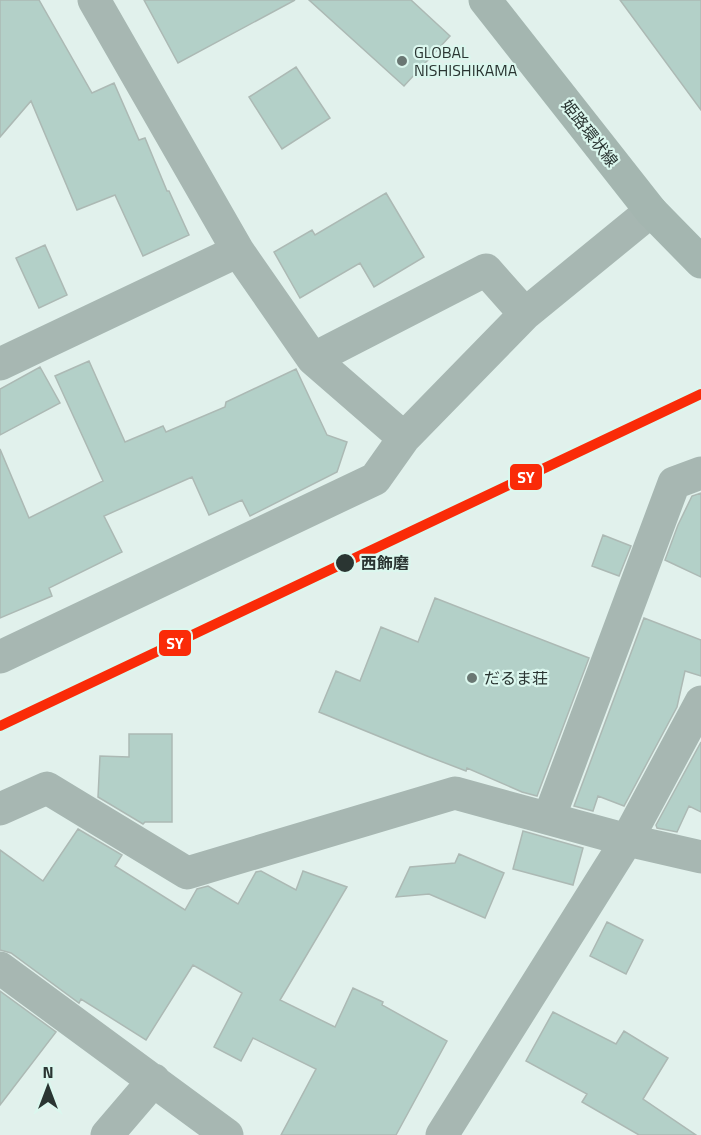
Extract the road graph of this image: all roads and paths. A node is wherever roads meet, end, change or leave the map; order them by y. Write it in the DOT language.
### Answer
graph roads {
  1 [pos="94,0"];
  2 [pos="485,0"];
  3 [pos="651,211"];
  4 [pos="238,251"];
  5 [pos="701,262"];
  6 [pos="525,315"];
  7 [pos="314,358"];
  8 [pos="0,364"];
  9 [pos="404,438"];
  10 [pos="701,473"];
  11 [pos="0,657"];
  12 [pos="701,702"];
  13 [pos="0,809"];
  14 [pos="549,818"];
  15 [pos="627,840"];
  16 [pos="701,857"];
  17 [pos="0,968"];
  18 [pos="154,1080"];
  19 [pos="107,1135"];
  20 [pos="227,1135"];
  21 [pos="442,1135"];
  1 -- 4 [label="street"];
  2 -- 3 [label="main road, 姫路環状線"];
  3 -- 5 [label="main road, 姫路環状線"];
  3 -- 6 [label="street"];
  4 -- 7 [label="street"];
  4 -- 8 [label="street"];
  6 -- 7 [label="street"];
  6 -- 9 [label="street"];
  7 -- 9 [label="street"];
  9 -- 11 [label="street"];
  10 -- 14 [label="street"];
  12 -- 15 [label="street"];
  13 -- 14 [label="street"];
  14 -- 15 [label="street"];
  15 -- 16 [label="street"];
  15 -- 21 [label="street"];
  17 -- 18 [label="street"];
  18 -- 19 [label="street"];
  18 -- 20 [label="street"];
}
